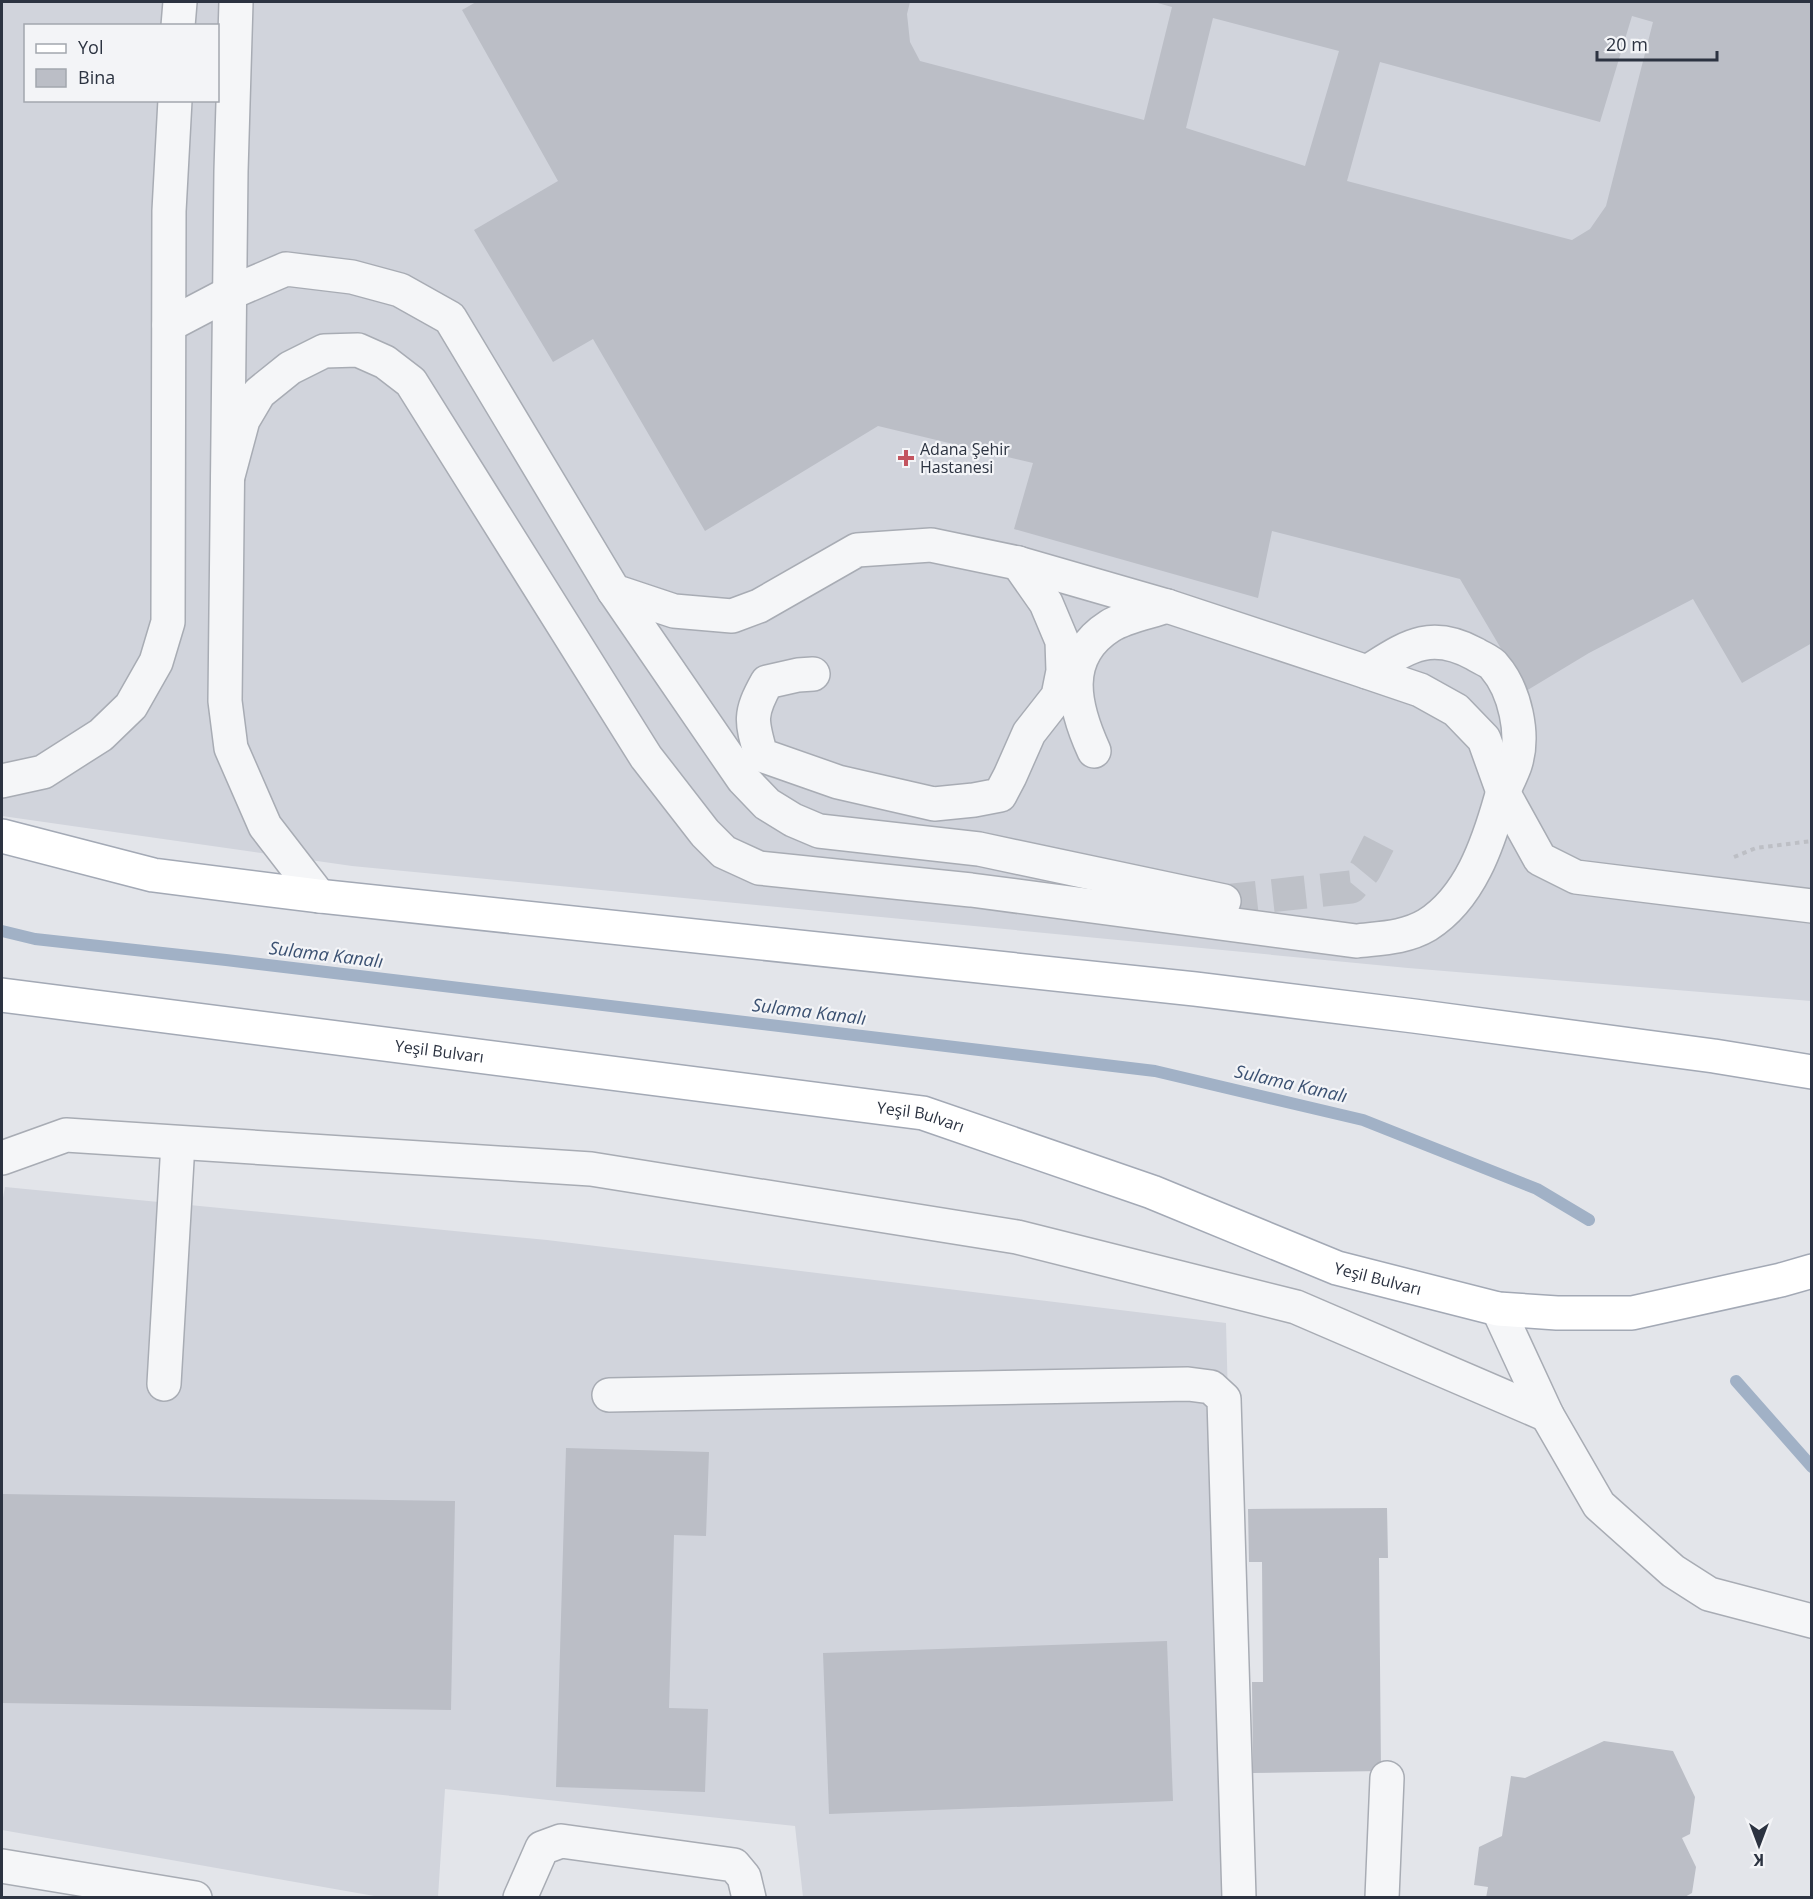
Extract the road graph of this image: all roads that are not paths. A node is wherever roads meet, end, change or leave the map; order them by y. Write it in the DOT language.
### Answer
graph roads {
  1 [pos="180,2"];
  2 [pos="236,2"];
  3 [pos="178,24"];
  4 [pos="175,102"];
  5 [pos="230,293"];
  6 [pos="169,325"];
  7 [pos="228,476"];
  8 [pos="1018,563"];
  9 [pos="614,591"];
  10 [pos="1167,606"];
  11 [pos="1367,672"];
  12 [pos="813,674"];
  13 [pos="1094,751"];
  14 [pos="2,781"];
  15 [pos="1503,792"];
  16 [pos="2,836"];
  17 [pos="319,896"];
  18 [pos="1224,901"];
  19 [pos="1812,906"];
  20 [pos="2,995"];
  21 [pos="1812,1072"];
  22 [pos="178,1143"];
  23 [pos="2,1158"];
  24 [pos="1812,1271"];
  25 [pos="1498,1309"];
  26 [pos="164,1384"];
  27 [pos="609,1395"];
  28 [pos="1547,1415"];
  29 [pos="1812,1622"];
  30 [pos="1387,1778"];
  31 [pos="2,1866"];
  32 [pos="195,1898"];
  33 [pos="520,1898"];
  34 [pos="750,1898"];
  35 [pos="1239,1898"];
  36 [pos="1382,1898"];
  1 -- 3 [label="street"];
  2 -- 5 [label="street"];
  4 -- 6 [label="street"];
  5 -- 6 [label="street"];
  5 -- 7 [label="street"];
  5 -- 9 [label="street"];
  6 -- 14 [label="street"];
  7 -- 15 [label="street"];
  7 -- 17 [label="street"];
  8 -- 9 [label="street"];
  8 -- 10 [label="street"];
  8 -- 12 [label="street"];
  9 -- 18 [label="street"];
  10 -- 11 [label="street"];
  10 -- 13 [label="street"];
  11 -- 15 [label="street"];
  11 -- 15 [label="street"];
  15 -- 19 [label="street"];
  16 -- 17 [label="main road"];
  17 -- 21 [label="main road"];
  20 -- 25 [label="main road, Yeşil Bulvarı"];
  22 -- 23 [label="street"];
  22 -- 26 [label="street"];
  22 -- 28 [label="street"];
  24 -- 25 [label="main road, Yeşil Bulvarı"];
  25 -- 28 [label="street"];
  27 -- 35 [label="street"];
  28 -- 29 [label="street"];
  30 -- 36 [label="street"];
  31 -- 32 [label="street"];
  33 -- 34 [label="street"];
}
